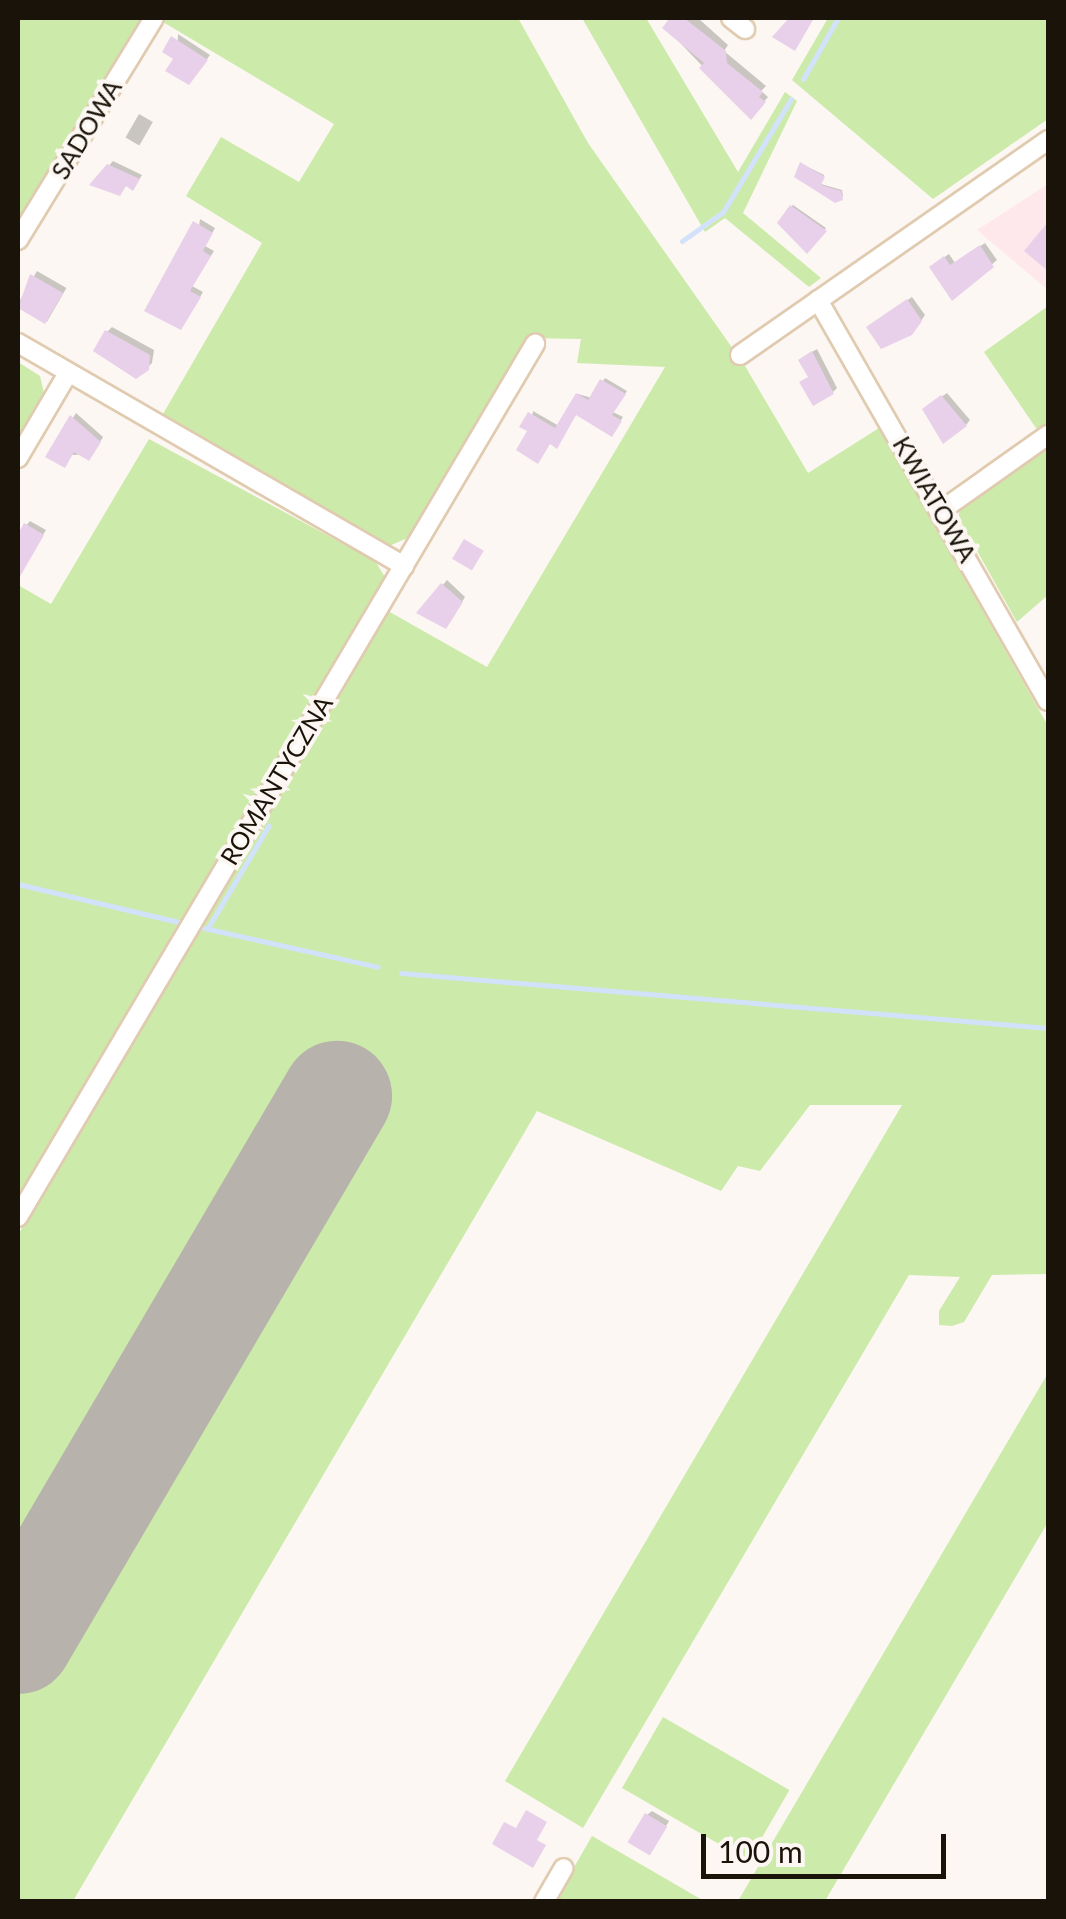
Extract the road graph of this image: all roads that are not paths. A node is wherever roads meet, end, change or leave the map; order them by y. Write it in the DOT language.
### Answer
graph roads {
  1 [pos="154,18"];
  2 [pos="1048,140"];
  3 [pos="18,240"];
  4 [pos="818,300"];
  5 [pos="18,343"];
  6 [pos="535,344"];
  7 [pos="740,355"];
  8 [pos="68,373"];
  9 [pos="1048,435"];
  10 [pos="18,458"];
  11 [pos="942,510"];
  12 [pos="404,566"];
  13 [pos="1048,700"];
  14 [pos="18,1217"];
  15 [pos="564,1868"];
  16 [pos="544,1902"];
  1 -- 3 [label="street, SADOWA"];
  2 -- 4 [label="street"];
  4 -- 7 [label="street"];
  4 -- 11 [label="street, KWIATOWA"];
  5 -- 8 [label="street"];
  6 -- 12 [label="street, ROMANTYCZNA"];
  8 -- 10 [label="street"];
  8 -- 12 [label="street"];
  9 -- 11 [label="street"];
  11 -- 13 [label="street, KWIATOWA"];
  12 -- 14 [label="street, ROMANTYCZNA"];
  15 -- 16 [label="street"];
}
